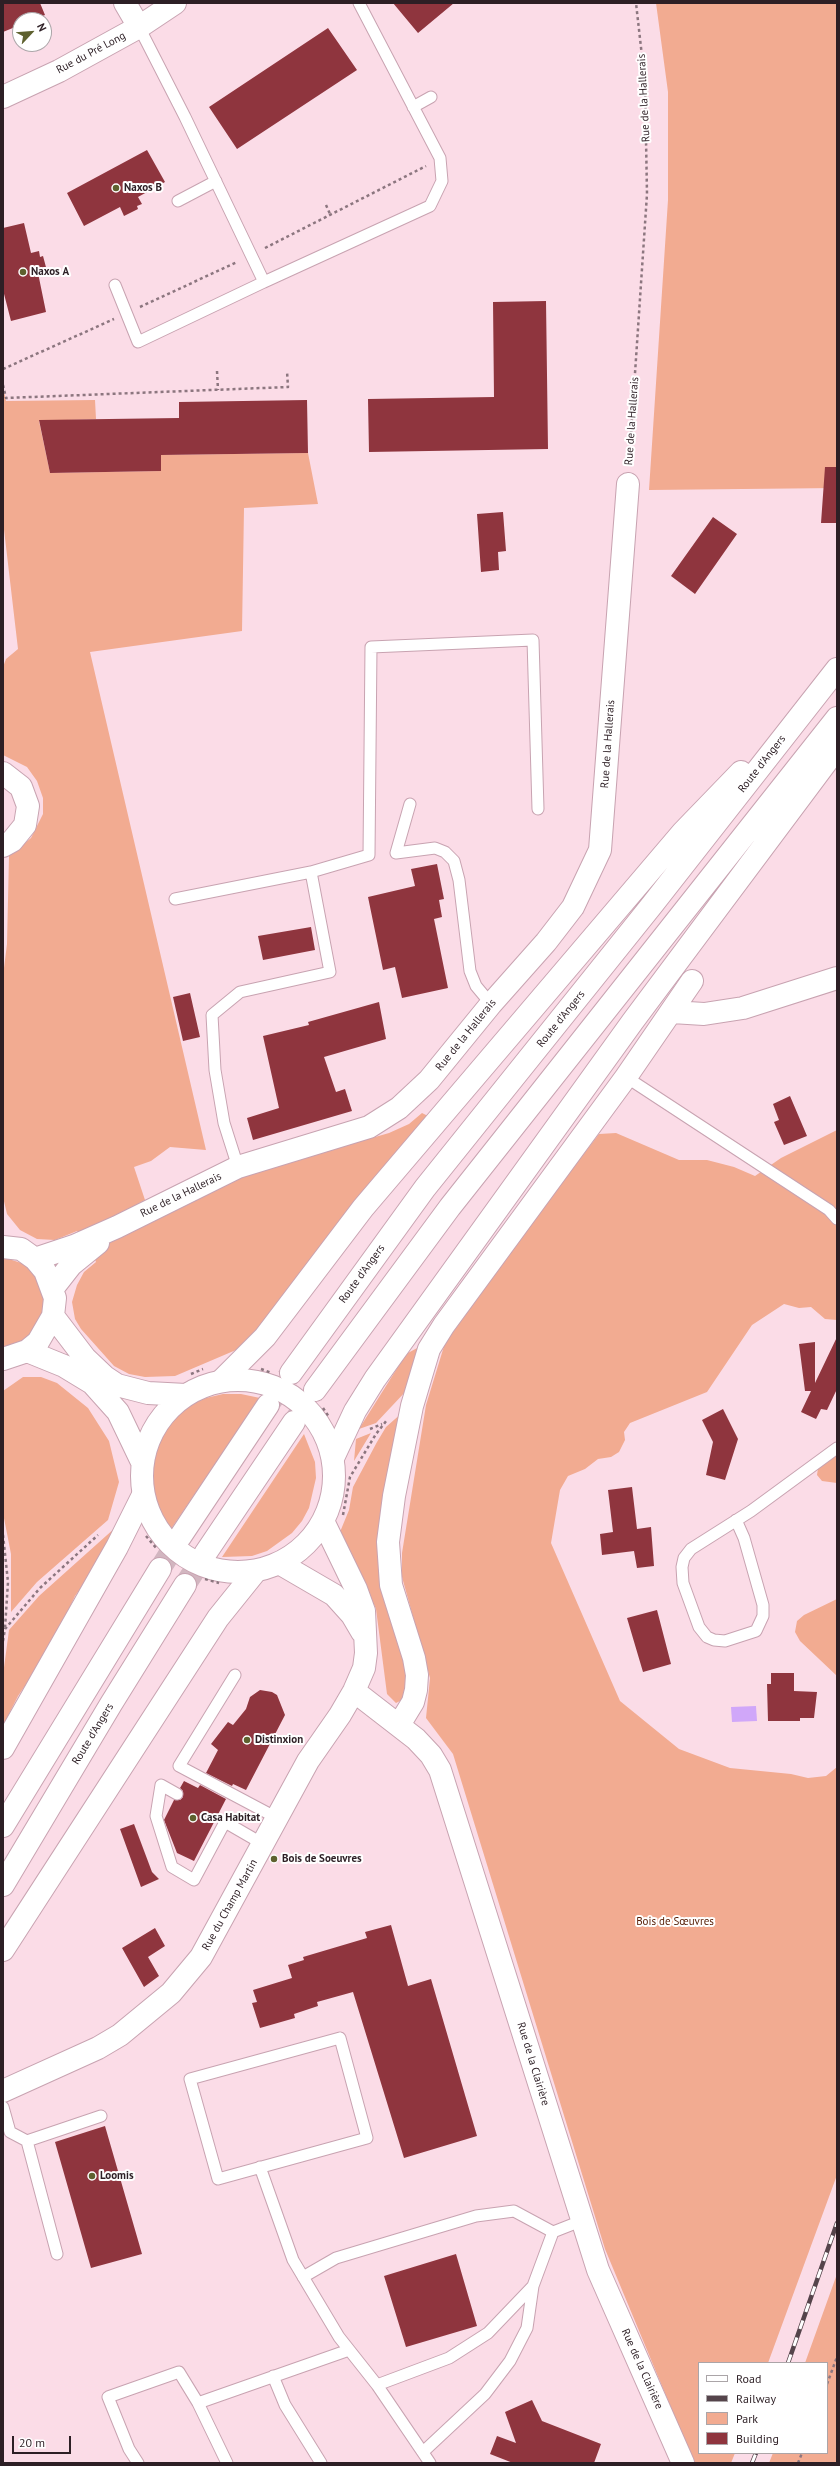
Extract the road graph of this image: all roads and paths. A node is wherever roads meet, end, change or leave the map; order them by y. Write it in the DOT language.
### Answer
graph roads {
  1 [pos="125,3"];
  2 [pos="175,3"];
  3 [pos="359,3"];
  4 [pos="636,3"];
  5 [pos="139,27"];
  6 [pos="3,97"];
  7 [pos="431,97"];
  8 [pos="413,107"];
  9 [pos="440,158"];
  10 [pos="216,181"];
  11 [pos="178,201"];
  12 [pos="326,205"];
  13 [pos="330,214"];
  14 [pos="251,255"];
  15 [pos="264,282"];
  16 [pos="115,285"];
  17 [pos="126,313"];
  18 [pos="3,369"];
  19 [pos="217,371"];
  20 [pos="286,371"];
  21 [pos="3,385"];
  22 [pos="218,390"];
  23 [pos="628,484"];
  24 [pos="837,669"];
  25 [pos="837,718"];
  26 [pos="775,748"];
  27 [pos="837,748"];
  28 [pos="3,772"];
  29 [pos="410,804"];
  30 [pos="538,809"];
  31 [pos="3,846"];
  32 [pos="311,872"];
  33 [pos="175,899"];
  34 [pos="837,978"];
  35 [pos="692,981"];
  36 [pos="491,1004"];
  37 [pos="672,1012"];
  38 [pos="626,1077"];
  39 [pos="238,1167"];
  40 [pos="837,1219"];
  41 [pos="118,1227"];
  42 [pos="4,1245"];
  43 [pos="35,1259"];
  44 [pos="53,1288"];
  45 [pos="53,1316"];
  46 [pos="27,1351"];
  47 [pos="3,1359"];
  48 [pos="291,1373"];
  49 [pos="221,1381"];
  50 [pos="315,1390"];
  51 [pos="186,1395"];
  52 [pos="414,1398"];
  53 [pos="268,1405"];
  54 [pos="294,1422"];
  55 [pos="837,1448"];
  56 [pos="333,1458"];
  57 [pos="141,1460"];
  58 [pos="350,1477"];
  59 [pos="143,1495"];
  60 [pos="736,1520"];
  61 [pos="324,1523"];
  62 [pos="102,1531"];
  63 [pos="3,1535"];
  64 [pos="180,1537"];
  65 [pos="205,1554"];
  66 [pos="279,1563"];
  67 [pos="160,1569"];
  68 [pos="255,1572"];
  69 [pos="185,1585"];
  70 [pos="5,1629"];
  71 [pos="366,1638"];
  72 [pos="3,1641"];
  73 [pos="234,1675"];
  74 [pos="354,1691"];
  75 [pos="399,1725"];
  76 [pos="3,1748"];
  77 [pos="177,1794"];
  78 [pos="277,1818"];
  79 [pos="3,1826"];
  80 [pos="263,1844"];
  81 [pos="3,1885"];
  82 [pos="3,1950"];
  83 [pos="3,2090"];
  84 [pos="3,2107"];
  85 [pos="101,2116"];
  86 [pos="27,2141"];
  87 [pos="260,2167"];
  88 [pos="581,2221"];
  89 [pos="553,2232"];
  90 [pos="57,2254"];
  91 [pos="303,2277"];
  92 [pos="533,2286"];
  93 [pos="349,2350"];
  94 [pos="837,2357"];
  95 [pos="837,2367"];
  96 [pos="833,2369"];
  97 [pos="273,2376"];
  98 [pos="828,2382"];
  99 [pos="377,2385"];
  100 [pos="198,2403"];
  101 [pos="423,2452"];
  102 [pos="138,2463"];
  103 [pos="227,2463"];
  104 [pos="321,2463"];
  105 [pos="430,2463"];
  106 [pos="683,2463"];
  1 -- 5 [label="main road"];
  2 -- 5 [label="main road, Rue du Pré Long"];
  3 -- 8 [label="lane"];
  4 -- 23 [label="path, Rue de la Hallerais"];
  5 -- 6 [label="main road, Rue du Pré Long"];
  5 -- 10 [label="lane"];
  7 -- 8 [label="lane"];
  8 -- 9 [label="lane"];
  9 -- 13 [label="path"];
  9 -- 15 [label="lane"];
  10 -- 11 [label="lane"];
  10 -- 14 [label="lane"];
  12 -- 13 [label="path"];
  13 -- 14 [label="path"];
  14 -- 15 [label="lane"];
  14 -- 17 [label="path"];
  15 -- 17 [label="lane"];
  16 -- 17 [label="lane"];
  17 -- 18 [label="path"];
  19 -- 22 [label="path"];
  20 -- 22 [label="path"];
  21 -- 22 [label="path"];
  23 -- 36 [label="main road, Rue de la Hallerais"];
  24 -- 26 [label="main road, Route d'Angers"];
  25 -- 50 [label="main road"];
  26 -- 48 [label="main road, Route d'Angers"];
  26 -- 49 [label="main road"];
  27 -- 56 [label="main road"];
  28 -- 31 [label="main road"];
  29 -- 36 [label="lane"];
  30 -- 32 [label="lane"];
  32 -- 33 [label="lane"];
  32 -- 39 [label="lane"];
  34 -- 37 [label="main road"];
  35 -- 37 [label="main road"];
  36 -- 39 [label="main road, Rue de la Hallerais"];
  37 -- 38 [label="main road"];
  38 -- 40 [label="lane"];
  38 -- 52 [label="main road"];
  39 -- 41 [label="main road, Rue de la Hallerais"];
  41 -- 43 [label="main road, Rue de la Hallerais"];
  41 -- 44 [label="main road, Rue de la Hallerais"];
  42 -- 43 [label="main road"];
  43 -- 44 [label="main road"];
  44 -- 45 [label="main road"];
  45 -- 46 [label="main road"];
  45 -- 51 [label="main road"];
  46 -- 47 [label="main road"];
  46 -- 57 [label="main road"];
  49 -- 51 [label="main road"];
  49 -- 56 [label="main road"];
  51 -- 57 [label="main road"];
  52 -- 58 [label="path"];
  52 -- 75 [label="main road"];
  53 -- 64 [label="main road"];
  54 -- 65 [label="main road"];
  55 -- 60 [label="lane"];
  56 -- 61 [label="main road"];
  57 -- 59 [label="main road"];
  59 -- 68 [label="main road"];
  59 -- 76 [label="main road"];
  60 -- 60 [label="lane"];
  61 -- 66 [label="main road"];
  61 -- 71 [label="main road, Rue du Champ Martin"];
  62 -- 70 [label="path"];
  63 -- 70 [label="path"];
  66 -- 68 [label="main road"];
  66 -- 71 [label="main road"];
  67 -- 79 [label="main road"];
  68 -- 82 [label="main road"];
  69 -- 81 [label="main road, Route d'Angers"];
  70 -- 72 [label="path"];
  71 -- 74 [label="main road, Rue du Champ Martin"];
  73 -- 78 [label="lane"];
  74 -- 75 [label="main road, Rue de la Clairière"];
  74 -- 78 [label="main road, Rue du Champ Martin"];
  75 -- 88 [label="main road, Rue de la Clairière"];
  77 -- 80 [label="lane"];
  78 -- 80 [label="main road, Rue du Champ Martin"];
  80 -- 83 [label="main road, Rue du Champ Martin"];
  84 -- 86 [label="lane"];
  85 -- 86 [label="lane"];
  86 -- 90 [label="lane"];
  87 -- 87 [label="lane"];
  87 -- 91 [label="lane"];
  88 -- 89 [label="lane"];
  88 -- 106 [label="main road, Rue de la Clairière"];
  89 -- 91 [label="lane"];
  89 -- 92 [label="lane"];
  91 -- 93 [label="lane"];
  92 -- 99 [label="lane"];
  92 -- 101 [label="lane"];
  93 -- 97 [label="lane"];
  93 -- 99 [label="lane"];
  94 -- 96 [label="path"];
  95 -- 96 [label="path"];
  96 -- 98 [label="path"];
  97 -- 100 [label="lane"];
  97 -- 104 [label="lane"];
  99 -- 101 [label="lane"];
  100 -- 102 [label="lane"];
  100 -- 103 [label="lane"];
  101 -- 105 [label="lane"];
}
